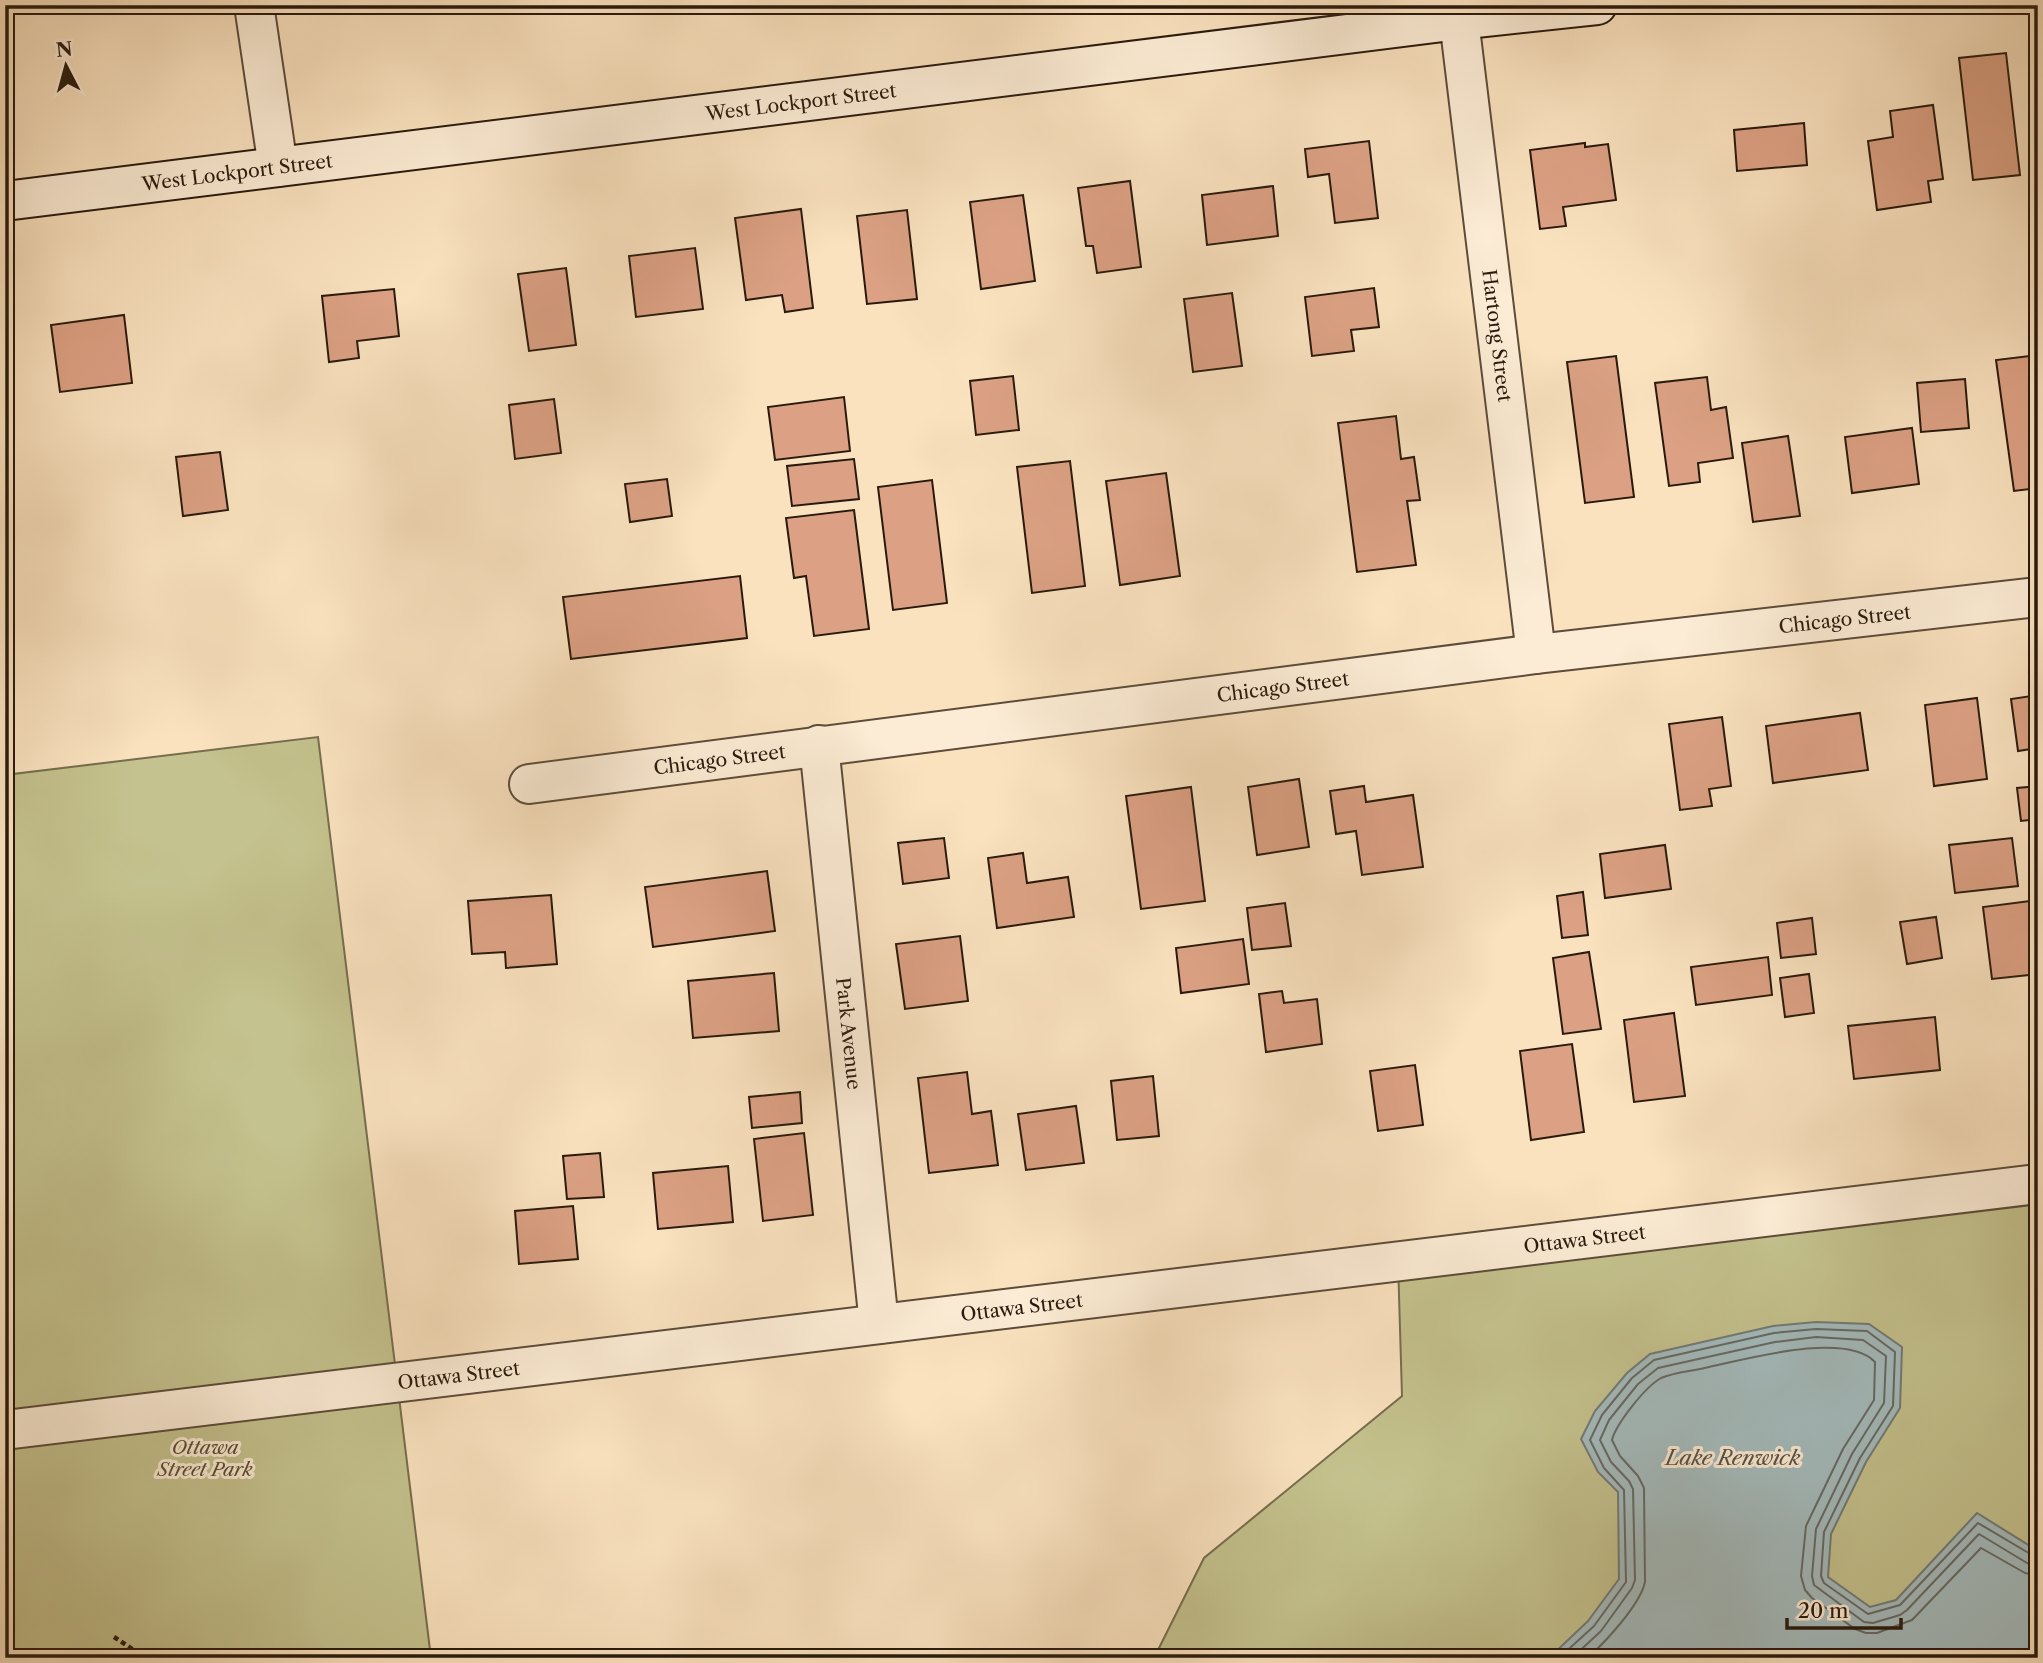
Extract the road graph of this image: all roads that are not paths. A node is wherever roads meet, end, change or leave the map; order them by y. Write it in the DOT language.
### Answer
graph roads {
  1 [pos="254,5"];
  2 [pos="1597,5"];
  3 [pos="1459,20"];
  4 [pos="278,167"];
  5 [pos="5,201"];
  6 [pos="2038,597"];
  7 [pos="1536,654"];
  8 [pos="819,745"];
  9 [pos="529,784"];
  10 [pos="2038,1184"];
  11 [pos="879,1324"];
  12 [pos="5,1430"];
  1 -- 4 [label="street"];
  2 -- 3 [label="street, West Lockport Street"];
  3 -- 4 [label="street, West Lockport Street"];
  3 -- 7 [label="street, Hartong Street"];
  4 -- 5 [label="street, West Lockport Street"];
  6 -- 7 [label="street, Chicago Street"];
  7 -- 8 [label="street, Chicago Street"];
  8 -- 9 [label="street, Chicago Street"];
  8 -- 11 [label="street, Park Avenue"];
  10 -- 11 [label="street, Ottawa Street"];
  11 -- 12 [label="street, Ottawa Street"];
}
